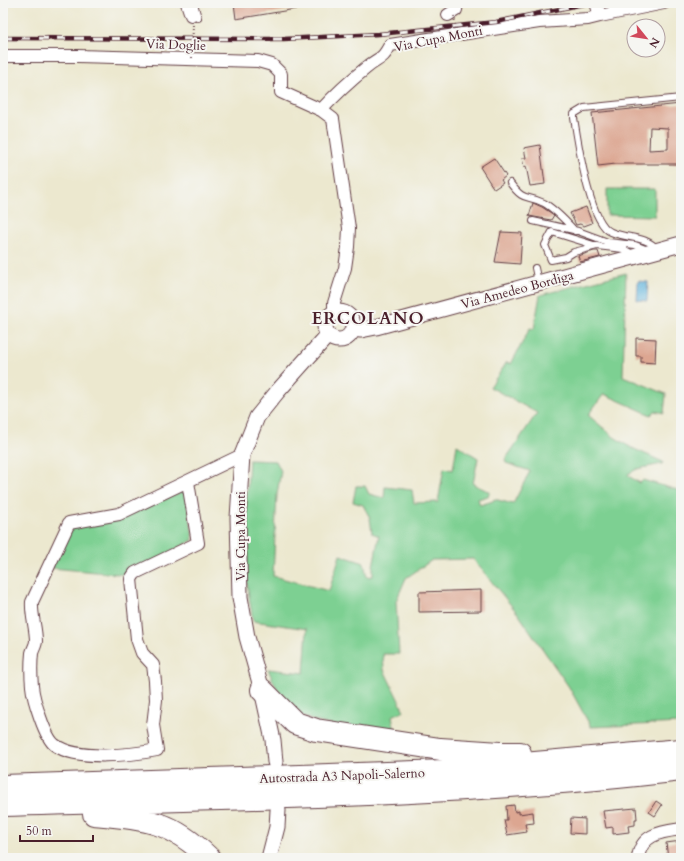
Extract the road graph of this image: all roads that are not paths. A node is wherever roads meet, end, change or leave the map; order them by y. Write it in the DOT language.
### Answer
graph roads {
  1 [pos="187,3"];
  2 [pos="457,3"];
  3 [pos="664,3"];
  4 [pos="194,15"];
  5 [pos="451,16"];
  6 [pos="3,56"];
  7 [pos="681,98"];
  8 [pos="321,110"];
  9 [pos="510,183"];
  10 [pos="533,221"];
  11 [pos="575,231"];
  12 [pos="681,244"];
  13 [pos="597,246"];
  14 [pos="655,252"];
  15 [pos="632,258"];
  16 [pos="334,313"];
  17 [pos="353,329"];
  18 [pos="328,335"];
  19 [pos="242,455"];
  20 [pos="188,482"];
  21 [pos="262,690"];
  22 [pos="681,746"];
  23 [pos="681,750"];
  24 [pos="275,762"];
  25 [pos="681,770"];
  26 [pos="3,786"];
  27 [pos="3,805"];
  28 [pos="278,810"];
  29 [pos="3,814"];
  30 [pos="681,829"];
  31 [pos="209,858"];
  32 [pos="269,858"];
  33 [pos="638,858"];
  1 -- 4 [label="street"];
  2 -- 5 [label="street"];
  3 -- 8 [label="street, Via Cupa Monti"];
  6 -- 8 [label="street, Via Doglie"];
  7 -- 14 [label="lane"];
  8 -- 16 [label="street"];
  9 -- 11 [label="lane"];
  10 -- 11 [label="lane"];
  11 -- 14 [label="lane"];
  12 -- 14 [label="street, Via Amedeo Bordiga"];
  13 -- 13 [label="lane"];
  13 -- 15 [label="lane"];
  14 -- 15 [label="street, Via Amedeo Bordiga"];
  15 -- 17 [label="street, Via Amedeo Bordiga"];
  16 -- 17 [label="street"];
  16 -- 18 [label="street"];
  17 -- 18 [label="street"];
  18 -- 19 [label="street, Via Cupa Monti"];
  19 -- 20 [label="street"];
  19 -- 21 [label="street, Via Cupa Monti"];
  20 -- 20 [label="street"];
  21 -- 22 [label="highway"];
  21 -- 24 [label="street, Via Cupa Monti"];
  23 -- 26 [label="highway, Autostrada A3 Napoli-Salerno"];
  25 -- 27 [label="highway, Autostrada A3 Napoli-Salerno"];
  28 -- 32 [label="street"];
  29 -- 31 [label="highway"];
  30 -- 33 [label="street"];
}
